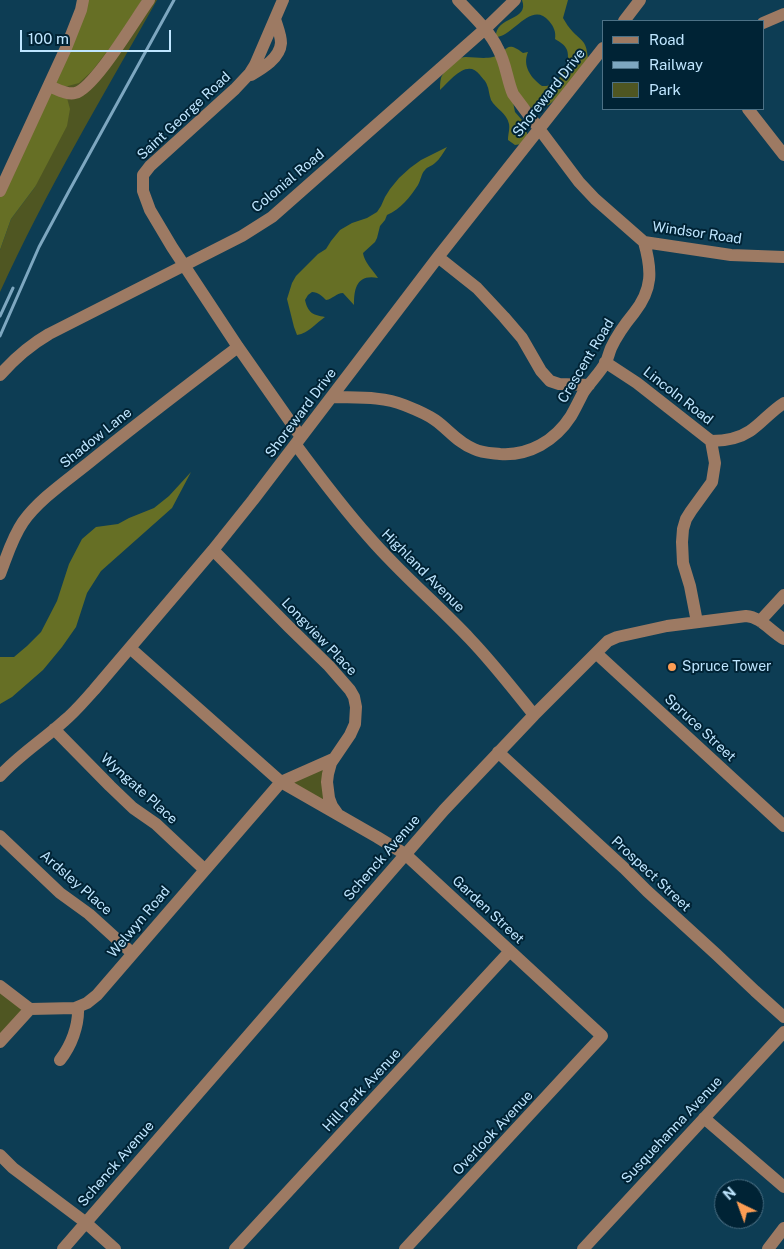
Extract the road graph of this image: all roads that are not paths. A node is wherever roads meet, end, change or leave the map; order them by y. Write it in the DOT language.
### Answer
graph roads {
  1 [pos="83,0"];
  2 [pos="149,0"];
  3 [pos="283,0"];
  4 [pos="458,0"];
  5 [pos="515,0"];
  6 [pos="640,0"];
  7 [pos="784,14"];
  8 [pos="625,20"];
  9 [pos="764,23"];
  10 [pos="485,29"];
  11 [pos="602,49"];
  12 [pos="49,86"];
  13 [pos="749,110"];
  14 [pos="539,129"];
  15 [pos="782,149"];
  16 [pos="5,165"];
  17 [pos="143,175"];
  18 [pos="0,191"];
  19 [pos="644,242"];
  20 [pos="438,257"];
  21 [pos="784,258"];
  22 [pos="184,266"];
  23 [pos="238,348"];
  24 [pos="606,362"];
  25 [pos="0,374"];
  26 [pos="589,385"];
  27 [pos="332,397"];
  28 [pos="784,403"];
  29 [pos="298,441"];
  30 [pos="711,441"];
  31 [pos="213,550"];
  32 [pos="0,574"];
  33 [pos="784,595"];
  34 [pos="760,621"];
  35 [pos="697,622"];
  36 [pos="784,639"];
  37 [pos="130,648"];
  38 [pos="596,653"];
  39 [pos="534,715"];
  40 [pos="54,729"];
  41 [pos="498,752"];
  42 [pos="333,759"];
  43 [pos="0,776"];
  44 [pos="281,782"];
  45 [pos="343,818"];
  46 [pos="784,826"];
  47 [pos="0,836"];
  48 [pos="405,854"];
  49 [pos="204,869"];
  50 [pos="510,951"];
  51 [pos="132,953"];
  52 [pos="0,986"];
  53 [pos="78,1007"];
  54 [pos="30,1009"];
  55 [pos="784,1017"];
  56 [pos="784,1032"];
  57 [pos="602,1036"];
  58 [pos="0,1042"];
  59 [pos="60,1060"];
  60 [pos="704,1118"];
  61 [pos="0,1155"];
  62 [pos="784,1188"];
  63 [pos="85,1222"];
  64 [pos="784,1228"];
  65 [pos="63,1249"];
  66 [pos="115,1249"];
  67 [pos="235,1249"];
  68 [pos="405,1249"];
  69 [pos="583,1249"];
  70 [pos="768,1249"];
  1 -- 12 [label="street"];
  2 -- 12 [label="street"];
  3 -- 17 [label="street, Saint George Road"];
  4 -- 10 [label="street, Windsor Road"];
  5 -- 10 [label="street, Colonial Road"];
  6 -- 8 [label="street"];
  7 -- 9 [label="street"];
  10 -- 14 [label="street, Windsor Road"];
  10 -- 22 [label="street, Colonial Road"];
  11 -- 14 [label="street, Shoreward Drive"];
  12 -- 16 [label="street"];
  13 -- 15 [label="street"];
  14 -- 19 [label="street, Windsor Road"];
  14 -- 20 [label="street, Shoreward Drive"];
  16 -- 18 [label="street"];
  17 -- 22 [label="street, Highland Avenue"];
  19 -- 21 [label="street, Windsor Road"];
  19 -- 24 [label="street, Crescent Road"];
  20 -- 26 [label="street"];
  20 -- 27 [label="street, Shoreward Drive"];
  22 -- 23 [label="street, Highland Avenue"];
  22 -- 25 [label="street, Colonial Road"];
  23 -- 29 [label="street, Highland Avenue"];
  23 -- 32 [label="street, Shadow Lane"];
  24 -- 26 [label="street, Crescent Road"];
  24 -- 30 [label="street, Lincoln Road"];
  26 -- 27 [label="street, Crescent Road"];
  27 -- 29 [label="street, Shoreward Drive"];
  28 -- 30 [label="street, Lincoln Road"];
  29 -- 31 [label="street, Shoreward Drive"];
  29 -- 39 [label="street, Highland Avenue"];
  30 -- 35 [label="street"];
  31 -- 37 [label="street, Shoreward Drive"];
  31 -- 42 [label="street, Longview Place"];
  33 -- 34 [label="street"];
  34 -- 35 [label="street, Schenck Avenue"];
  34 -- 36 [label="street"];
  35 -- 38 [label="street, Schenck Avenue"];
  37 -- 40 [label="street, Shoreward Drive"];
  37 -- 44 [label="street, Garden Street"];
  38 -- 39 [label="street, Schenck Avenue"];
  38 -- 46 [label="street, Spruce Street"];
  39 -- 41 [label="street, Schenck Avenue"];
  40 -- 43 [label="street, Shoreward Drive"];
  40 -- 49 [label="street, Wyngate Place"];
  41 -- 48 [label="street, Schenck Avenue"];
  41 -- 55 [label="street, Prospect Street"];
  42 -- 44 [label="street"];
  42 -- 45 [label="street, Garden Street"];
  44 -- 45 [label="street, Garden Street"];
  44 -- 49 [label="street, Welwyn Road"];
  45 -- 48 [label="street, Garden Street"];
  47 -- 51 [label="street, Ardsley Place"];
  48 -- 50 [label="street, Garden Street"];
  48 -- 63 [label="street, Schenck Avenue"];
  49 -- 51 [label="street, Welwyn Road"];
  50 -- 57 [label="street, Garden Street"];
  50 -- 67 [label="street, Hill Park Avenue"];
  51 -- 53 [label="street, Welwyn Road"];
  52 -- 54 [label="street"];
  53 -- 54 [label="street"];
  53 -- 59 [label="street"];
  54 -- 58 [label="street"];
  56 -- 60 [label="street, Susquehanna Avenue"];
  57 -- 68 [label="street, Overlook Avenue"];
  60 -- 62 [label="street"];
  60 -- 69 [label="street, Susquehanna Avenue"];
  61 -- 63 [label="street"];
  63 -- 65 [label="street, Schenck Avenue"];
  63 -- 66 [label="street"];
  64 -- 70 [label="street"];
}
